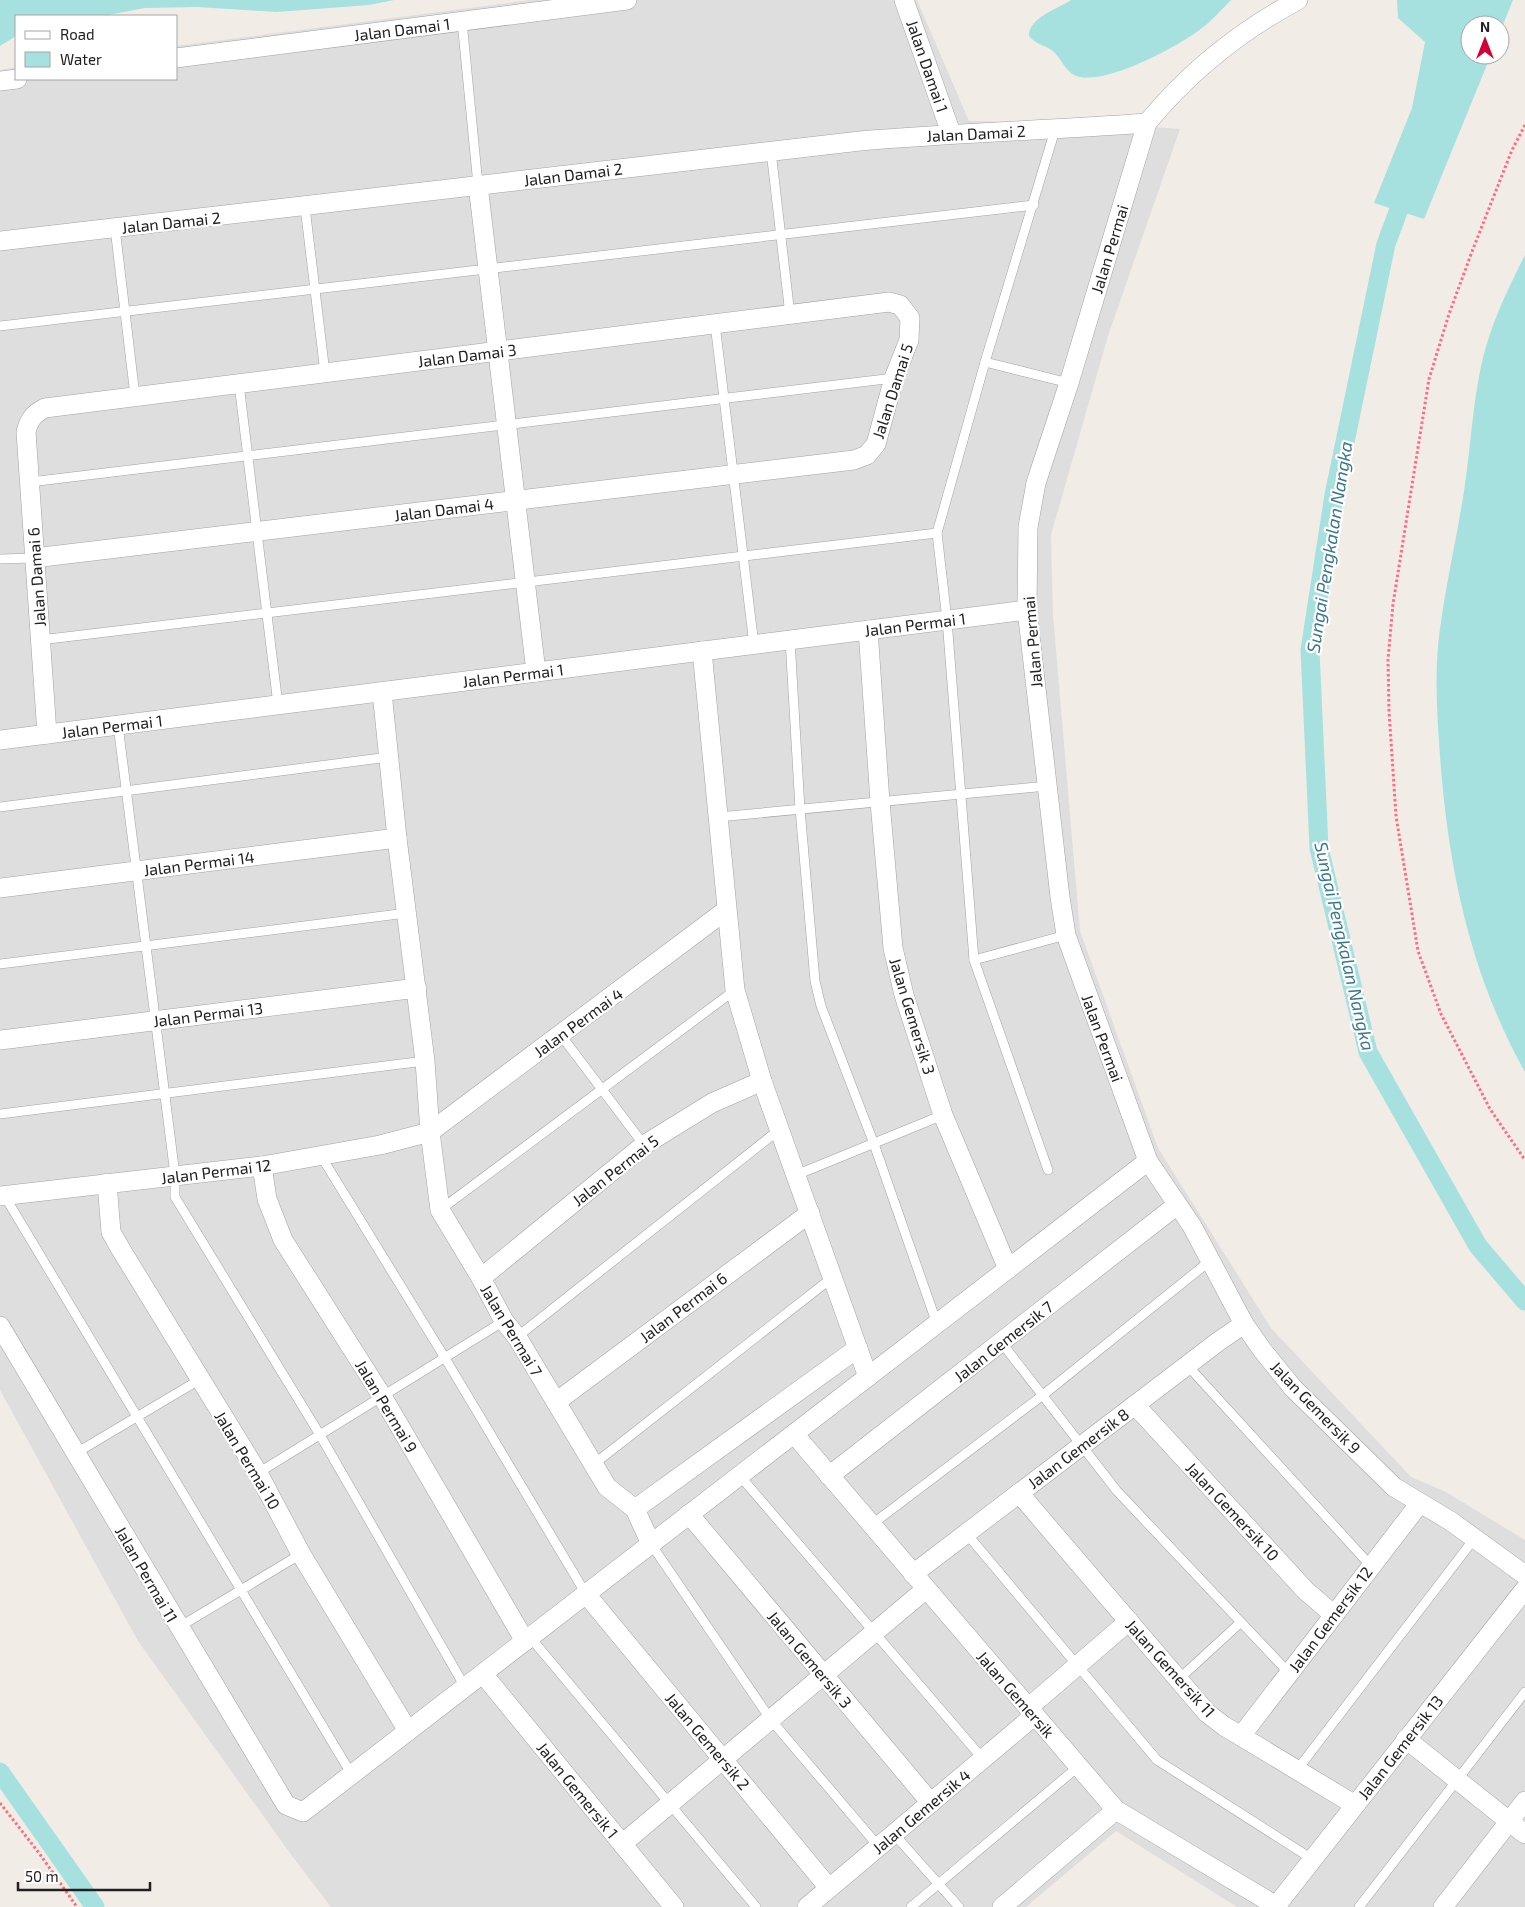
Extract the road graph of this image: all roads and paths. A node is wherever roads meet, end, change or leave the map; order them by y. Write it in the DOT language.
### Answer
graph roads {
  1 [pos="627,0"];
  2 [pos="904,0"];
  3 [pos="1298,0"];
  4 [pos="462,22"];
  5 [pos="178,58"];
  6 [pos="15,79"];
  7 [pos="0,81"];
  8 [pos="1147,123"];
  9 [pos="1525,125"];
  10 [pos="1056,130"];
  11 [pos="951,133"];
  12 [pos="771,150"];
  13 [pos="478,185"];
  14 [pos="1034,205"];
  15 [pos="305,207"];
  16 [pos="115,228"];
  17 [pos="781,235"];
  18 [pos="0,241"];
  19 [pos="488,269"];
  20 [pos="315,289"];
  21 [pos="124,311"];
  22 [pos="906,312"];
  23 [pos="790,315"];
  24 [pos="715,324"];
  25 [pos="0,326"];
  26 [pos="498,351"];
  27 [pos="985,362"];
  28 [pos="325,373"];
  29 [pos="894,378"];
  30 [pos="1069,383"];
  31 [pos="239,384"];
  32 [pos="134,396"];
  33 [pos="724,399"];
  34 [pos="29,421"];
  35 [pos="506,425"];
  36 [pos="248,456"];
  37 [pos="854,460"];
  38 [pos="733,475"];
  39 [pos="30,482"];
  40 [pos="515,501"];
  41 [pos="257,531"];
  42 [pos="937,533"];
  43 [pos="743,556"];
  44 [pos="34,558"];
  45 [pos="0,559"];
  46 [pos="525,582"];
  47 [pos="1027,610"];
  48 [pos="267,613"];
  49 [pos="947,620"];
  50 [pos="868,630"];
  51 [pos="40,640"];
  52 [pos="790,640"];
  53 [pos="754,644"];
  54 [pos="702,651"];
  55 [pos="536,672"];
  56 [pos="382,692"];
  57 [pos="278,705"];
  58 [pos="118,725"];
  59 [pos="47,734"];
  60 [pos="0,740"];
  61 [pos="389,758"];
  62 [pos="1047,786"];
  63 [pos="126,790"];
  64 [pos="962,794"];
  65 [pos="880,802"];
  66 [pos="0,806"];
  67 [pos="800,809"];
  68 [pos="718,817"];
  69 [pos="397,838"];
  70 [pos="136,871"];
  71 [pos="0,888"];
  72 [pos="725,911"];
  73 [pos="407,913"];
  74 [pos="1066,935"];
  75 [pos="146,946"];
  76 [pos="974,960"];
  77 [pos="0,964"];
  78 [pos="417,988"];
  79 [pos="735,990"];
  80 [pos="155,1021"];
  81 [pos="560,1034"];
  82 [pos="0,1040"];
  83 [pos="426,1061"];
  84 [pos="762,1081"];
  85 [pos="602,1090"];
  86 [pos="165,1094"];
  87 [pos="0,1114"];
  88 [pos="943,1115"];
  89 [pos="780,1129"];
  90 [pos="430,1132"];
  91 [pos="874,1144"];
  92 [pos="644,1145"];
  93 [pos="321,1156"];
  94 [pos="1525,1160"];
  95 [pos="1148,1161"];
  96 [pos="262,1166"];
  97 [pos="1048,1170"];
  98 [pos="796,1175"];
  99 [pos="175,1176"];
  100 [pos="107,1183"];
  101 [pos="2,1196"];
  102 [pos="1177,1205"];
  103 [pos="440,1210"];
  104 [pos="810,1213"];
  105 [pos="1211,1260"];
  106 [pos="1008,1269"];
  107 [pos="833,1277"];
  108 [pos="481,1278"];
  109 [pos="504,1321"];
  110 [pos="937,1324"];
  111 [pos="1244,1324"];
  112 [pos="0,1326"];
  113 [pos="516,1337"];
  114 [pos="1001,1342"];
  115 [pos="858,1348"];
  116 [pos="445,1358"];
  117 [pos="1187,1365"];
  118 [pos="868,1377"];
  119 [pos="199,1380"];
  120 [pos="1043,1395"];
  121 [pos="382,1396"];
  122 [pos="556,1402"];
  123 [pos="1135,1405"];
  124 [pos="137,1416"];
  125 [pos="794,1434"];
  126 [pos="320,1435"];
  127 [pos="1080,1446"];
  128 [pos="76,1453"];
  129 [pos="594,1464"];
  130 [pos="258,1473"];
  131 [pos="740,1476"];
  132 [pos="830,1476"];
  133 [pos="1019,1493"];
  134 [pos="1420,1503"];
  135 [pos="635,1509"];
  136 [pos="689,1514"];
  137 [pos="871,1525"];
  138 [pos="966,1534"];
  139 [pos="1474,1539"];
  140 [pos="651,1544"];
  141 [pos="301,1554"];
  142 [pos="1371,1566"];
  143 [pos="914,1574"];
  144 [pos="1525,1575"];
  145 [pos="926,1589"];
  146 [pos="1525,1589"];
  147 [pos="241,1590"];
  148 [pos="586,1594"];
  149 [pos="1334,1615"];
  150 [pos="1129,1621"];
  151 [pos="1241,1622"];
  152 [pos="178,1627"];
  153 [pos="873,1633"];
  154 [pos="528,1639"];
  155 [pos="1076,1666"];
  156 [pos="1289,1673"];
  157 [pos="483,1674"];
  158 [pos="823,1675"];
  159 [pos="1179,1679"];
  160 [pos="465,1687"];
  161 [pos="1525,1692"];
  162 [pos="1031,1711"];
  163 [pos="771,1720"];
  164 [pos="408,1731"];
  165 [pos="1241,1736"];
  166 [pos="1406,1739"];
  167 [pos="983,1759"];
  168 [pos="723,1760"];
  169 [pos="1079,1766"];
  170 [pos="1297,1770"];
  171 [pos="352,1774"];
  172 [pos="1457,1780"];
  173 [pos="1525,1801"];
  174 [pos="931,1803"];
  175 [pos="0,1804"];
  176 [pos="670,1804"];
  177 [pos="1355,1805"];
  178 [pos="1116,1810"];
  179 [pos="1509,1822"];
  180 [pos="894,1834"];
  181 [pos="1525,1834"];
  182 [pos="622,1844"];
  183 [pos="879,1847"];
  184 [pos="1312,1859"];
  185 [pos="939,1884"];
  186 [pos="830,1888"];
  187 [pos="1277,1906"];
  188 [pos="76,1907"];
  189 [pos="674,1907"];
  190 [pos="756,1907"];
  191 [pos="807,1907"];
  192 [pos="911,1907"];
  193 [pos="959,1907"];
  194 [pos="1002,1907"];
  195 [pos="1359,1907"];
  196 [pos="1443,1907"];
  1 -- 4 [label="street, Jalan Damai 1"];
  2 -- 11 [label="street, Jalan Damai 1"];
  3 -- 8 [label="street"];
  4 -- 5 [label="street, Jalan Damai 1"];
  4 -- 13 [label="lane"];
  6 -- 7 [label="street"];
  8 -- 10 [label="street, Jalan Damai 2"];
  8 -- 30 [label="street, Jalan Permai"];
  9 -- 94 [label="path"];
  10 -- 11 [label="street, Jalan Damai 2"];
  10 -- 14 [label="lane"];
  11 -- 12 [label="street, Jalan Damai 2"];
  12 -- 13 [label="street, Jalan Damai 2"];
  12 -- 17 [label="lane"];
  13 -- 15 [label="street, Jalan Damai 2"];
  13 -- 19 [label="street"];
  14 -- 17 [label="lane"];
  14 -- 27 [label="lane"];
  15 -- 16 [label="street, Jalan Damai 2"];
  15 -- 20 [label="lane"];
  16 -- 18 [label="street, Jalan Damai 2"];
  16 -- 21 [label="lane"];
  17 -- 19 [label="lane"];
  17 -- 23 [label="lane"];
  19 -- 20 [label="lane"];
  19 -- 26 [label="street"];
  20 -- 21 [label="lane"];
  20 -- 28 [label="lane"];
  21 -- 25 [label="lane"];
  21 -- 32 [label="lane"];
  22 -- 23 [label="street, Jalan Damai 3"];
  22 -- 29 [label="street, Jalan Damai 5"];
  23 -- 24 [label="street, Jalan Damai 3"];
  24 -- 26 [label="street, Jalan Damai 3"];
  24 -- 33 [label="lane"];
  26 -- 28 [label="street, Jalan Damai 3"];
  26 -- 35 [label="street"];
  27 -- 30 [label="lane"];
  27 -- 42 [label="lane"];
  28 -- 31 [label="street, Jalan Damai 3"];
  29 -- 33 [label="lane"];
  29 -- 37 [label="street, Jalan Damai 5"];
  30 -- 47 [label="street, Jalan Permai"];
  31 -- 32 [label="street, Jalan Damai 3"];
  31 -- 36 [label="lane"];
  32 -- 34 [label="street, Jalan Damai 3"];
  33 -- 35 [label="lane"];
  33 -- 38 [label="lane"];
  34 -- 39 [label="street, Jalan Damai 6"];
  35 -- 36 [label="lane"];
  35 -- 40 [label="street"];
  36 -- 39 [label="lane"];
  36 -- 41 [label="lane"];
  37 -- 38 [label="street, Jalan Damai 4"];
  38 -- 40 [label="street, Jalan Damai 4"];
  38 -- 43 [label="lane"];
  39 -- 44 [label="street, Jalan Damai 6"];
  40 -- 41 [label="street, Jalan Damai 4"];
  40 -- 46 [label="street"];
  41 -- 44 [label="street, Jalan Damai 4"];
  41 -- 48 [label="lane"];
  42 -- 43 [label="lane"];
  42 -- 49 [label="lane"];
  43 -- 46 [label="lane"];
  43 -- 53 [label="lane"];
  44 -- 45 [label="lane"];
  44 -- 51 [label="street, Jalan Damai 6"];
  46 -- 48 [label="lane"];
  46 -- 55 [label="street"];
  47 -- 49 [label="street, Jalan Permai 1"];
  47 -- 62 [label="street, Jalan Permai"];
  48 -- 51 [label="lane"];
  48 -- 57 [label="lane"];
  49 -- 50 [label="street, Jalan Permai 1"];
  49 -- 64 [label="lane"];
  50 -- 52 [label="street, Jalan Permai 1"];
  50 -- 65 [label="street, Jalan Gemersik 3"];
  51 -- 59 [label="street, Jalan Damai 6"];
  52 -- 53 [label="street, Jalan Permai 1"];
  52 -- 67 [label="lane"];
  53 -- 54 [label="street, Jalan Permai 1"];
  54 -- 55 [label="street, Jalan Permai 1"];
  54 -- 68 [label="street"];
  55 -- 56 [label="street, Jalan Permai 1"];
  56 -- 57 [label="street, Jalan Permai 1"];
  56 -- 61 [label="street, Jalan Permai 7"];
  57 -- 58 [label="street, Jalan Permai 1"];
  58 -- 59 [label="street, Jalan Permai 1"];
  58 -- 63 [label="lane"];
  59 -- 60 [label="street, Jalan Permai 1"];
  61 -- 63 [label="lane"];
  61 -- 69 [label="street, Jalan Permai 7"];
  62 -- 64 [label="lane"];
  62 -- 74 [label="street, Jalan Permai"];
  63 -- 66 [label="lane"];
  63 -- 70 [label="lane"];
  64 -- 65 [label="lane"];
  64 -- 76 [label="lane"];
  65 -- 67 [label="lane"];
  65 -- 88 [label="street, Jalan Gemersik 3"];
  67 -- 68 [label="lane"];
  67 -- 91 [label="lane"];
  68 -- 72 [label="street"];
  69 -- 70 [label="street, Jalan Permai 14"];
  69 -- 73 [label="street, Jalan Permai 7"];
  70 -- 71 [label="street, Jalan Permai 14"];
  70 -- 75 [label="lane"];
  72 -- 79 [label="street"];
  72 -- 81 [label="street, Jalan Permai 4"];
  73 -- 75 [label="lane"];
  73 -- 78 [label="street, Jalan Permai 7"];
  74 -- 76 [label="lane"];
  74 -- 95 [label="street, Jalan Permai"];
  75 -- 77 [label="lane"];
  75 -- 80 [label="lane"];
  76 -- 97 [label="lane"];
  78 -- 80 [label="street, Jalan Permai 13"];
  78 -- 83 [label="street, Jalan Permai 7"];
  79 -- 84 [label="street"];
  79 -- 85 [label="lane"];
  80 -- 82 [label="street, Jalan Permai 13"];
  80 -- 86 [label="lane"];
  81 -- 85 [label="lane"];
  81 -- 90 [label="street, Jalan Permai 4"];
  83 -- 86 [label="lane"];
  83 -- 90 [label="street, Jalan Permai 7"];
  84 -- 89 [label="street"];
  84 -- 92 [label="street, Jalan Permai 5"];
  85 -- 92 [label="lane"];
  85 -- 103 [label="lane"];
  86 -- 87 [label="lane"];
  86 -- 99 [label="lane"];
  88 -- 91 [label="lane"];
  88 -- 106 [label="street, Jalan Gemersik 3"];
  89 -- 98 [label="street"];
  89 -- 113 [label="lane"];
  90 -- 93 [label="street, Jalan Permai 12"];
  90 -- 103 [label="street, Jalan Permai 7"];
  91 -- 98 [label="lane"];
  91 -- 110 [label="lane"];
  92 -- 108 [label="street, Jalan Permai 5"];
  93 -- 96 [label="street, Jalan Permai 12"];
  93 -- 116 [label="lane"];
  95 -- 102 [label="street, Jalan Gemersik 9"];
  95 -- 106 [label="street"];
  96 -- 99 [label="street, Jalan Permai 12"];
  96 -- 121 [label="street, Jalan Permai 9"];
  98 -- 104 [label="street"];
  99 -- 100 [label="street, Jalan Permai 12"];
  99 -- 126 [label="lane"];
  100 -- 101 [label="street, Jalan Permai 12"];
  100 -- 119 [label="street, Jalan Permai 10"];
  101 -- 124 [label="lane"];
  102 -- 105 [label="street, Jalan Gemersik 9"];
  102 -- 114 [label="street, Jalan Gemersik 7"];
  103 -- 108 [label="street, Jalan Permai 7"];
  104 -- 107 [label="street"];
  104 -- 122 [label="street, Jalan Permai 6"];
  105 -- 111 [label="street, Jalan Gemersik 9"];
  105 -- 120 [label="lane"];
  106 -- 110 [label="street"];
  107 -- 115 [label="street"];
  107 -- 129 [label="lane"];
  108 -- 109 [label="street, Jalan Permai 7"];
  109 -- 113 [label="street, Jalan Permai 7"];
  109 -- 116 [label="lane"];
  110 -- 118 [label="street"];
  111 -- 117 [label="street, Jalan Gemersik 8"];
  111 -- 134 [label="street, Jalan Gemersik 9"];
  112 -- 128 [label="street, Jalan Permai 11"];
  113 -- 122 [label="street, Jalan Permai 7"];
  114 -- 120 [label="lane"];
  114 -- 132 [label="street, Jalan Gemersik 7"];
  115 -- 118 [label="street"];
  115 -- 135 [label="street"];
  116 -- 121 [label="lane"];
  116 -- 148 [label="lane"];
  117 -- 123 [label="street, Jalan Gemersik 8"];
  117 -- 142 [label="lane"];
  118 -- 125 [label="street"];
  119 -- 124 [label="lane"];
  119 -- 130 [label="street, Jalan Permai 10"];
  120 -- 127 [label="lane"];
  120 -- 137 [label="lane"];
  121 -- 126 [label="lane"];
  121 -- 154 [label="street, Jalan Permai 9"];
  122 -- 129 [label="street, Jalan Permai 7"];
  123 -- 127 [label="street, Jalan Gemersik 8"];
  123 -- 149 [label="street, Jalan Gemersik 10"];
  124 -- 128 [label="lane"];
  124 -- 147 [label="lane"];
  125 -- 131 [label="street"];
  125 -- 132 [label="street, Jalan Gemersik"];
  126 -- 130 [label="lane"];
  126 -- 160 [label="lane"];
  127 -- 133 [label="street, Jalan Gemersik 8"];
  127 -- 151 [label="lane"];
  128 -- 152 [label="street, Jalan Permai 11"];
  129 -- 135 [label="street, Jalan Permai 7"];
  130 -- 141 [label="street, Jalan Permai 10"];
  131 -- 136 [label="street"];
  131 -- 153 [label="lane"];
  132 -- 137 [label="street, Jalan Gemersik"];
  133 -- 138 [label="street, Jalan Gemersik 8"];
  133 -- 150 [label="street, Jalan Gemersik 11"];
  134 -- 139 [label="street, Jalan Gemersik 9"];
  134 -- 142 [label="street, Jalan Gemersik 12"];
  135 -- 140 [label="street, Jalan Permai 7"];
  136 -- 140 [label="street"];
  136 -- 158 [label="street, Jalan Gemersik 3"];
  137 -- 143 [label="street, Jalan Gemersik"];
  138 -- 143 [label="street, Jalan Gemersik 8"];
  138 -- 155 [label="lane"];
  139 -- 144 [label="street, Jalan Gemersik 9"];
  139 -- 170 [label="lane"];
  140 -- 148 [label="street"];
  140 -- 163 [label="lane"];
  141 -- 147 [label="lane"];
  141 -- 164 [label="street, Jalan Permai 10"];
  142 -- 149 [label="street, Jalan Gemersik 12"];
  143 -- 145 [label="street, Jalan Gemersik"];
  145 -- 153 [label="street"];
  145 -- 162 [label="street, Jalan Gemersik"];
  146 -- 166 [label="street, Jalan Gemersik 13"];
  147 -- 152 [label="lane"];
  147 -- 171 [label="lane"];
  148 -- 154 [label="street"];
  148 -- 168 [label="street, Jalan Gemersik 2"];
  149 -- 156 [label="street, Jalan Gemersik 12"];
  150 -- 155 [label="street, Jalan Gemersik 4"];
  150 -- 159 [label="street, Jalan Gemersik 11"];
  151 -- 156 [label="lane"];
  151 -- 159 [label="lane"];
  152 -- 171 [label="street, Jalan Permai 11"];
  153 -- 158 [label="street"];
  153 -- 167 [label="lane"];
  154 -- 157 [label="street"];
  154 -- 176 [label="lane"];
  155 -- 162 [label="street, Jalan Gemersik 4"];
  155 -- 184 [label="lane"];
  156 -- 165 [label="street, Jalan Gemersik 12"];
  157 -- 160 [label="street"];
  157 -- 182 [label="street, Jalan Gemersik 1"];
  158 -- 163 [label="street"];
  158 -- 174 [label="street, Jalan Gemersik 3"];
  159 -- 165 [label="street, Jalan Gemersik 11"];
  160 -- 164 [label="street"];
  161 -- 172 [label="lane"];
  162 -- 167 [label="street, Jalan Gemersik 4"];
  162 -- 169 [label="street, Jalan Gemersik"];
  163 -- 168 [label="street"];
  163 -- 183 [label="lane"];
  164 -- 171 [label="street"];
  165 -- 170 [label="street, Jalan Gemersik 11"];
  166 -- 172 [label="street"];
  166 -- 177 [label="street, Jalan Gemersik 13"];
  167 -- 174 [label="street, Jalan Gemersik 4"];
  168 -- 176 [label="street"];
  168 -- 186 [label="street, Jalan Gemersik 2"];
  169 -- 178 [label="street, Jalan Gemersik"];
  169 -- 185 [label="lane"];
  170 -- 177 [label="street, Jalan Gemersik 11"];
  172 -- 179 [label="street"];
  172 -- 195 [label="lane"];
  173 -- 179 [label="street"];
  174 -- 180 [label="street, Jalan Gemersik 4"];
  175 -- 188 [label="path"];
  176 -- 182 [label="street"];
  176 -- 190 [label="lane"];
  177 -- 184 [label="street, Jalan Gemersik 13"];
  178 -- 187 [label="street, Jalan Gemersik"];
  178 -- 194 [label="street"];
  179 -- 181 [label="street"];
  179 -- 196 [label="street"];
  180 -- 183 [label="street, Jalan Gemersik 4"];
  180 -- 185 [label="lane"];
  182 -- 189 [label="street, Jalan Gemersik 1"];
  183 -- 186 [label="street, Jalan Gemersik 4"];
  184 -- 187 [label="street, Jalan Gemersik 13"];
  185 -- 192 [label="lane"];
  185 -- 193 [label="lane"];
  186 -- 191 [label="street, Jalan Gemersik 4"];
}
